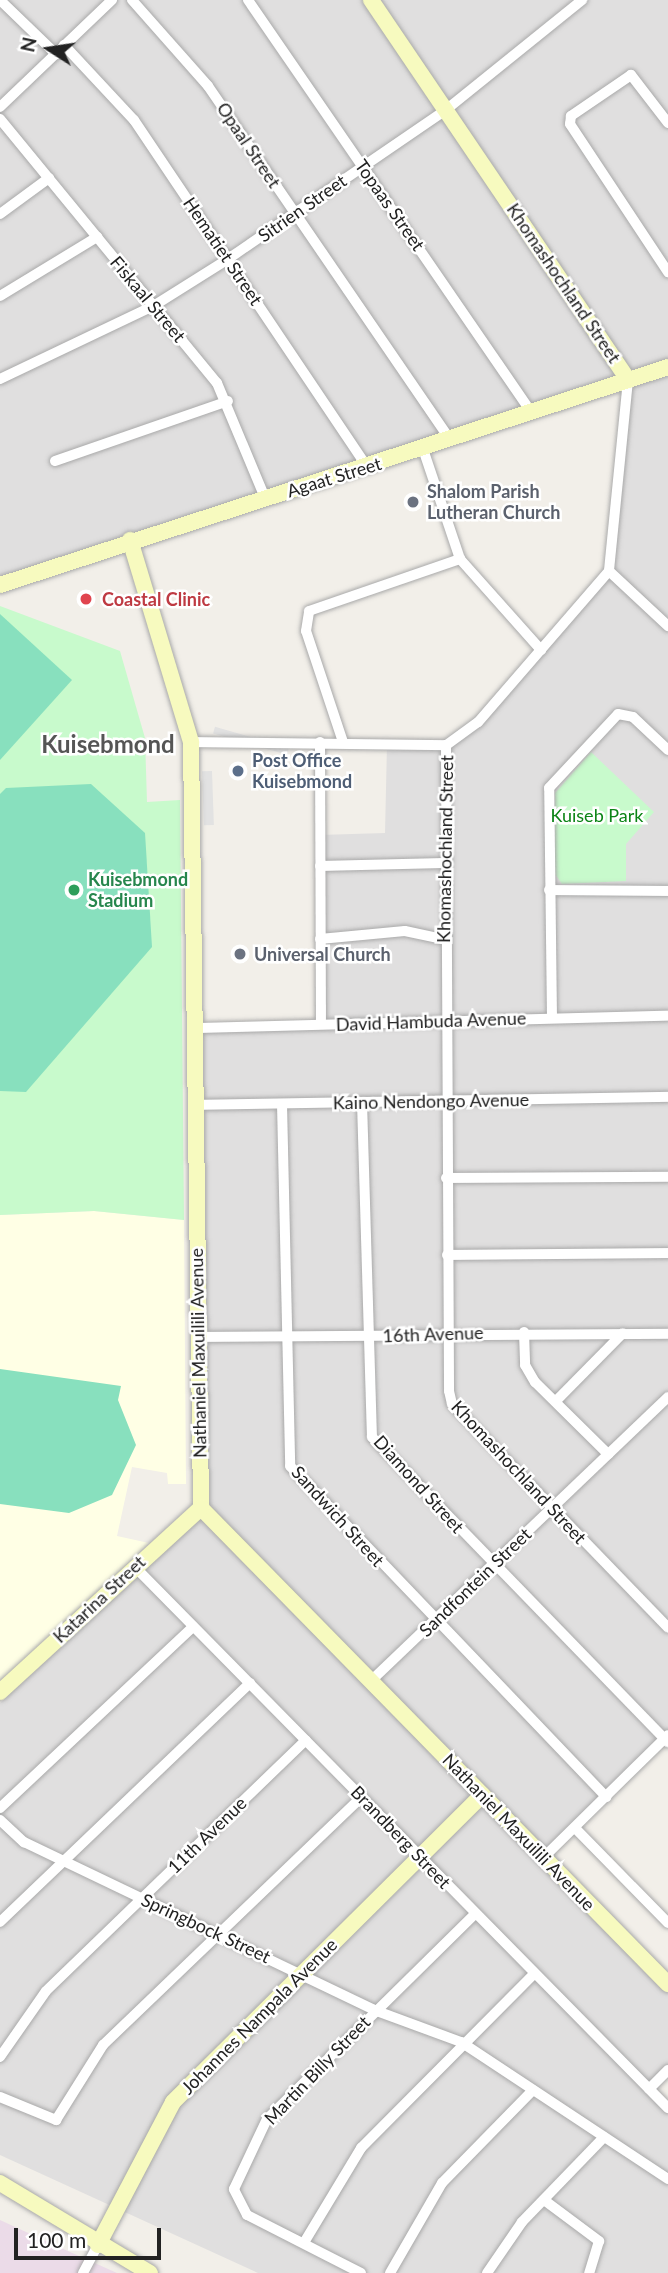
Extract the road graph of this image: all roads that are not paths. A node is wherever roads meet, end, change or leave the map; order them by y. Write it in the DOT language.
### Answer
graph roads {
  1 [pos="0,0"];
  2 [pos="113,0"];
  3 [pos="132,0"];
  4 [pos="248,0"];
  5 [pos="371,0"];
  6 [pos="582,0"];
  7 [pos="60,50"];
  8 [pos="0,107"];
  9 [pos="447,109"];
  10 [pos="0,119"];
  11 [pos="668,123"];
  12 [pos="362,165"];
  13 [pos="48,178"];
  14 [pos="0,214"];
  15 [pos="295,214"];
  16 [pos="97,237"];
  17 [pos="228,259"];
  18 [pos="668,272"];
  19 [pos="0,296"];
  20 [pos="155,305"];
  21 [pos="668,368"];
  22 [pos="0,379"];
  23 [pos="628,380"];
  24 [pos="228,401"];
  25 [pos="531,411"];
  26 [pos="449,438"];
  27 [pos="423,449"];
  28 [pos="55,461"];
  29 [pos="368,468"];
  30 [pos="265,498"];
  31 [pos="130,540"];
  32 [pos="460,559"];
  33 [pos="609,571"];
  34 [pos="0,585"];
  35 [pos="668,626"];
  36 [pos="541,650"];
  37 [pos="191,742"];
  38 [pos="320,743"];
  39 [pos="343,743"];
  40 [pos="446,745"];
  41 [pos="668,750"];
  42 [pos="444,863"];
  43 [pos="320,866"];
  44 [pos="549,890"];
  45 [pos="668,891"];
  46 [pos="320,939"];
  47 [pos="443,939"];
  48 [pos="668,1016"];
  49 [pos="552,1018"];
  50 [pos="443,1020"];
  51 [pos="321,1024"];
  52 [pos="194,1028"];
  53 [pos="668,1097"];
  54 [pos="444,1100"];
  55 [pos="362,1102"];
  56 [pos="282,1104"];
  57 [pos="194,1105"];
  58 [pos="668,1177"];
  59 [pos="446,1178"];
  60 [pos="668,1254"];
  61 [pos="447,1255"];
  62 [pos="449,1332"];
  63 [pos="524,1332"];
  64 [pos="623,1333"];
  65 [pos="668,1334"];
  66 [pos="366,1336"];
  67 [pos="197,1337"];
  68 [pos="284,1337"];
  69 [pos="668,1397"];
  70 [pos="556,1401"];
  71 [pos="608,1454"];
  72 [pos="201,1507"];
  73 [pos="550,1510"];
  74 [pos="493,1564"];
  75 [pos="134,1566"];
  76 [pos="434,1620"];
  77 [pos="193,1626"];
  78 [pos="668,1628"];
  79 [pos="373,1679"];
  80 [pos="250,1683"];
  81 [pos="0,1692"];
  82 [pos="667,1738"];
  83 [pos="306,1740"];
  84 [pos="482,1794"];
  85 [pos="606,1797"];
  86 [pos="362,1798"];
  87 [pos="0,1808"];
  88 [pos="0,1820"];
  89 [pos="575,1828"];
  90 [pos="419,1856"];
  91 [pos="543,1858"];
  92 [pos="64,1861"];
  93 [pos="142,1898"];
  94 [pos="475,1914"];
  95 [pos="0,1922"];
  96 [pos="668,1923"];
  97 [pos="223,1934"];
  98 [pos="300,1971"];
  99 [pos="534,1974"];
  100 [pos="665,1974"];
  101 [pos="374,2010"];
  102 [pos="461,2042"];
  103 [pos="0,2057"];
  104 [pos="668,2070"];
  105 [pos="649,2088"];
  106 [pos="533,2090"];
  107 [pos="0,2097"];
  108 [pos="668,2108"];
  109 [pos="604,2137"];
  110 [pos="668,2179"];
  111 [pos="0,2183"];
  112 [pos="544,2200"];
  113 [pos="306,2241"];
  114 [pos="98,2245"];
  115 [pos="83,2273"];
  116 [pos="150,2273"];
  117 [pos="361,2273"];
  118 [pos="390,2273"];
  119 [pos="487,2273"];
  120 [pos="589,2273"];
  1 -- 7 [label="street, Hematiet Street"];
  2 -- 7 [label="street"];
  3 -- 15 [label="street, Opaal Street"];
  4 -- 12 [label="street, Topaas Street"];
  5 -- 9 [label="street, Khomashochland Street"];
  6 -- 9 [label="street, Sitrien Street"];
  7 -- 8 [label="street"];
  7 -- 17 [label="street, Hematiet Street"];
  9 -- 12 [label="street, Sitrien Street"];
  9 -- 23 [label="street, Khomashochland Street"];
  10 -- 13 [label="street, Fiskaal Street"];
  11 -- 18 [label="street"];
  12 -- 15 [label="street, Sitrien Street"];
  12 -- 25 [label="street, Topaas Street"];
  13 -- 14 [label="street"];
  13 -- 16 [label="street, Fiskaal Street"];
  15 -- 17 [label="street, Sitrien Street"];
  15 -- 26 [label="street, Opaal Street"];
  16 -- 19 [label="street"];
  16 -- 20 [label="street, Fiskaal Street"];
  17 -- 20 [label="street, Sitrien Street"];
  17 -- 29 [label="street, Hematiet Street"];
  20 -- 22 [label="street, Sitrien Street"];
  20 -- 24 [label="street, Fiskaal Street"];
  21 -- 23 [label="street, Agaat Street"];
  23 -- 25 [label="street, Agaat Street"];
  23 -- 33 [label="street, Khomashochland Street"];
  24 -- 28 [label="street"];
  24 -- 30 [label="street, Fiskaal Street"];
  25 -- 26 [label="street, Agaat Street"];
  26 -- 27 [label="street, Agaat Street"];
  27 -- 29 [label="street, Agaat Street"];
  27 -- 32 [label="street"];
  29 -- 30 [label="street, Agaat Street"];
  30 -- 31 [label="street, Agaat Street"];
  31 -- 34 [label="street, Agaat Street"];
  31 -- 37 [label="street, Nathaniel Maxuilili Avenue"];
  32 -- 36 [label="street"];
  32 -- 39 [label="street"];
  33 -- 35 [label="street"];
  33 -- 36 [label="street, Khomashochland Street"];
  36 -- 40 [label="street, Khomashochland Street"];
  37 -- 38 [label="street"];
  37 -- 52 [label="street, Nathaniel Maxuilili Avenue"];
  38 -- 39 [label="street"];
  38 -- 43 [label="street"];
  39 -- 40 [label="street"];
  40 -- 42 [label="street, Khomashochland Street"];
  41 -- 44 [label="street"];
  42 -- 43 [label="street"];
  42 -- 47 [label="street, Khomashochland Street"];
  43 -- 46 [label="street"];
  44 -- 45 [label="street"];
  44 -- 49 [label="street"];
  46 -- 47 [label="street"];
  46 -- 51 [label="street"];
  47 -- 50 [label="street, Khomashochland Street"];
  48 -- 49 [label="street, David Hambuda Avenue"];
  49 -- 50 [label="street, David Hambuda Avenue"];
  50 -- 51 [label="street, David Hambuda Avenue"];
  50 -- 54 [label="street, Khomashochland Street"];
  51 -- 52 [label="street, David Hambuda Avenue"];
  52 -- 57 [label="street, Nathaniel Maxuilili Avenue"];
  53 -- 54 [label="street, Kaino Nendongo Avenue"];
  54 -- 55 [label="street, Kaino Nendongo Avenue"];
  54 -- 59 [label="street, Khomashochland Street"];
  55 -- 56 [label="street, Kaino Nendongo Avenue"];
  55 -- 66 [label="street, Diamond Street"];
  56 -- 57 [label="street, Kaino Nendongo Avenue"];
  56 -- 68 [label="street, Sandwich Street"];
  57 -- 67 [label="street, Nathaniel Maxuilili Avenue"];
  58 -- 59 [label="street"];
  59 -- 61 [label="street, Khomashochland Street"];
  60 -- 61 [label="street"];
  61 -- 62 [label="street, Khomashochland Street"];
  62 -- 63 [label="street, 16th Avenue"];
  62 -- 66 [label="street, 16th Avenue"];
  62 -- 73 [label="street, Khomashochland Street"];
  63 -- 64 [label="street, 16th Avenue"];
  63 -- 70 [label="street"];
  64 -- 65 [label="street, 16th Avenue"];
  64 -- 70 [label="street"];
  66 -- 68 [label="street, 16th Avenue"];
  66 -- 74 [label="street, Diamond Street"];
  67 -- 68 [label="street, 16th Avenue"];
  67 -- 72 [label="street, Nathaniel Maxuilili Avenue"];
  68 -- 76 [label="street, Sandwich Street"];
  69 -- 71 [label="street, Sandfontein Street"];
  70 -- 71 [label="street"];
  71 -- 73 [label="street, Sandfontein Street"];
  72 -- 75 [label="street, Katarina Street"];
  72 -- 79 [label="street, Nathaniel Maxuilili Avenue"];
  73 -- 74 [label="street, Sandfontein Street"];
  73 -- 78 [label="street, Khomashochland Street"];
  74 -- 76 [label="street, Sandfontein Street"];
  74 -- 82 [label="street, Diamond Street"];
  75 -- 77 [label="street, Brandberg Street"];
  75 -- 81 [label="street, Katarina Street"];
  76 -- 79 [label="street, Sandfontein Street"];
  76 -- 85 [label="street, Sandwich Street"];
  77 -- 80 [label="street, Brandberg Street"];
  77 -- 87 [label="street"];
  79 -- 84 [label="street, Nathaniel Maxuilili Avenue"];
  80 -- 83 [label="street, Brandberg Street"];
  80 -- 92 [label="street"];
  82 -- 85 [label="street"];
  83 -- 86 [label="street, Brandberg Street"];
  83 -- 93 [label="street, 11th Avenue"];
  84 -- 90 [label="street, Johannes Nampala Avenue"];
  84 -- 91 [label="street, Nathaniel Maxuilili Avenue"];
  85 -- 89 [label="street"];
  86 -- 90 [label="street, Brandberg Street"];
  86 -- 97 [label="street"];
  88 -- 92 [label="street, Springbock Street"];
  89 -- 91 [label="street"];
  89 -- 96 [label="street"];
  90 -- 94 [label="street, Brandberg Street"];
  90 -- 98 [label="street, Johannes Nampala Avenue"];
  91 -- 100 [label="street, Nathaniel Maxuilili Avenue"];
  92 -- 93 [label="street, Springbock Street"];
  92 -- 95 [label="street"];
  93 -- 97 [label="street, Springbock Street"];
  93 -- 103 [label="street, 11th Avenue"];
  94 -- 99 [label="street, Brandberg Street"];
  94 -- 101 [label="street, Martin Billy Street"];
  97 -- 98 [label="street, Springbock Street"];
  97 -- 107 [label="street"];
  98 -- 101 [label="street, Springbock Street"];
  98 -- 114 [label="street, Johannes Nampala Avenue"];
  99 -- 102 [label="street"];
  99 -- 105 [label="street, Brandberg Street"];
  101 -- 102 [label="street, Springbock Street"];
  101 -- 113 [label="street, Martin Billy Street"];
  102 -- 106 [label="street, Springbock Street"];
  102 -- 113 [label="street"];
  104 -- 105 [label="street"];
  105 -- 108 [label="street, Brandberg Street"];
  106 -- 109 [label="street, Springbock Street"];
  106 -- 118 [label="street"];
  109 -- 110 [label="street, Springbock Street"];
  109 -- 112 [label="street"];
  111 -- 114 [label="street"];
  112 -- 119 [label="street"];
  112 -- 120 [label="street"];
  113 -- 117 [label="street, Martin Billy Street"];
  114 -- 115 [label="street, Johannes Nampala Avenue"];
  114 -- 116 [label="street"];
}
